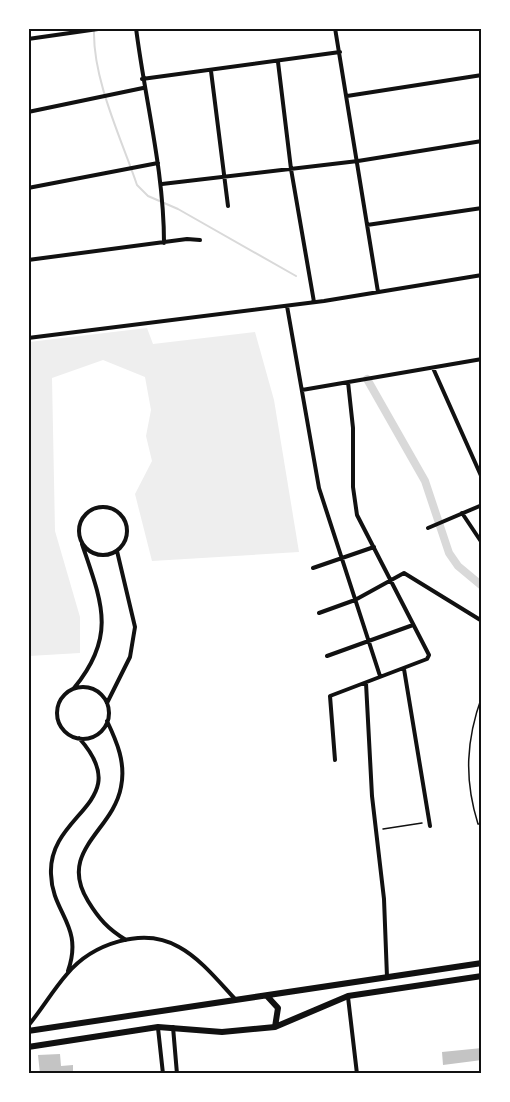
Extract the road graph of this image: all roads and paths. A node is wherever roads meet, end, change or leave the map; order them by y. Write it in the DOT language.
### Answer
graph roads {
  1 [pos="105,28"];
  2 [pos="136,28"];
  3 [pos="335,28"];
  4 [pos="98,30"];
  5 [pos="28,39"];
  6 [pos="340,52"];
  7 [pos="278,62"];
  8 [pos="211,71"];
  9 [pos="482,75"];
  10 [pos="142,79"];
  11 [pos="143,88"];
  12 [pos="347,96"];
  13 [pos="28,112"];
  14 [pos="482,141"];
  15 [pos="358,161"];
  16 [pos="158,164"];
  17 [pos="291,170"];
  18 [pos="225,179"];
  19 [pos="162,184"];
  20 [pos="28,188"];
  21 [pos="228,206"];
  22 [pos="482,208"];
  23 [pos="368,225"];
  24 [pos="200,240"];
  25 [pos="164,243"];
  26 [pos="28,260"];
  27 [pos="482,275"];
  28 [pos="378,292"];
  29 [pos="314,302"];
  30 [pos="287,306"];
  31 [pos="28,338"];
  32 [pos="482,359"];
  33 [pos="434,368"];
  34 [pos="348,382"];
  35 [pos="302,390"];
  36 [pos="482,478"];
  37 [pos="482,505"];
  38 [pos="462,513"];
  39 [pos="428,528"];
  40 [pos="482,543"];
  41 [pos="82,544"];
  42 [pos="374,547"];
  43 [pos="117,551"];
  44 [pos="340,559"];
  45 [pos="313,568"];
  46 [pos="392,580"];
  47 [pos="355,600"];
  48 [pos="319,613"];
  49 [pos="482,621"];
  50 [pos="414,625"];
  51 [pos="368,641"];
  52 [pos="327,656"];
  53 [pos="404,669"];
  54 [pos="380,677"];
  55 [pos="366,683"];
  56 [pos="74,688"];
  57 [pos="482,696"];
  58 [pos="107,704"];
  59 [pos="107,721"];
  60 [pos="79,738"];
  61 [pos="335,760"];
  62 [pos="430,824"];
  63 [pos="482,825"];
  64 [pos="376,830"];
  65 [pos="126,940"];
  66 [pos="482,963"];
  67 [pos="68,973"];
  68 [pos="482,976"];
  69 [pos="387,977"];
  70 [pos="267,996"];
  71 [pos="348,996"];
  72 [pos="236,1001"];
  73 [pos="28,1026"];
  74 [pos="158,1027"];
  75 [pos="173,1027"];
  76 [pos="275,1027"];
  77 [pos="28,1031"];
  78 [pos="28,1047"];
  79 [pos="163,1074"];
  80 [pos="177,1074"];
  81 [pos="357,1074"];
  1 -- 4 [label="street"];
  2 -- 10 [label="street"];
  3 -- 6 [label="street"];
  4 -- 5 [label="street"];
  6 -- 7 [label="street"];
  6 -- 12 [label="street"];
  7 -- 8 [label="street"];
  7 -- 17 [label="street"];
  8 -- 10 [label="street"];
  8 -- 18 [label="street"];
  9 -- 12 [label="street"];
  10 -- 11 [label="street"];
  11 -- 13 [label="street"];
  11 -- 16 [label="street"];
  12 -- 15 [label="street"];
  14 -- 15 [label="street"];
  15 -- 17 [label="street"];
  15 -- 23 [label="street"];
  16 -- 19 [label="street"];
  16 -- 20 [label="street"];
  17 -- 18 [label="street"];
  17 -- 29 [label="street"];
  18 -- 19 [label="street"];
  18 -- 21 [label="street"];
  19 -- 25 [label="street"];
  22 -- 23 [label="street"];
  23 -- 28 [label="street"];
  24 -- 25 [label="street"];
  25 -- 26 [label="street"];
  27 -- 28 [label="street"];
  28 -- 29 [label="street"];
  29 -- 30 [label="street"];
  30 -- 31 [label="street"];
  30 -- 35 [label="street"];
  32 -- 33 [label="street"];
  33 -- 34 [label="street"];
  33 -- 36 [label="street"];
  34 -- 35 [label="street"];
  34 -- 42 [label="street"];
  35 -- 44 [label="street"];
  37 -- 38 [label="street"];
  38 -- 39 [label="street"];
  38 -- 40 [label="street"];
  41 -- 43 [label="street"];
  41 -- 43 [label="street"];
  41 -- 56 [label="street"];
  42 -- 44 [label="street"];
  42 -- 46 [label="street"];
  43 -- 58 [label="street"];
  44 -- 45 [label="street"];
  44 -- 47 [label="street"];
  46 -- 47 [label="street"];
  46 -- 49 [label="street"];
  46 -- 50 [label="street"];
  47 -- 48 [label="street"];
  47 -- 51 [label="street"];
  50 -- 51 [label="street"];
  50 -- 53 [label="street"];
  51 -- 52 [label="street"];
  51 -- 54 [label="street"];
  53 -- 54 [label="street"];
  53 -- 62 [label="street"];
  54 -- 55 [label="street"];
  55 -- 61 [label="street"];
  55 -- 64 [label="street"];
  56 -- 58 [label="street"];
  56 -- 60 [label="street"];
  57 -- 63 [label="lane"];
  58 -- 59 [label="street"];
  59 -- 60 [label="street"];
  59 -- 65 [label="street"];
  60 -- 67 [label="street"];
  62 -- 64 [label="path"];
  64 -- 69 [label="street"];
  65 -- 67 [label="street"];
  65 -- 72 [label="street"];
  66 -- 69 [label="highway"];
  67 -- 73 [label="street"];
  68 -- 71 [label="highway"];
  69 -- 70 [label="highway"];
  70 -- 72 [label="highway"];
  70 -- 76 [label="highway"];
  71 -- 76 [label="highway"];
  71 -- 81 [label="street"];
  72 -- 77 [label="highway"];
  74 -- 75 [label="highway"];
  74 -- 78 [label="highway"];
  74 -- 79 [label="street"];
  75 -- 76 [label="highway"];
  75 -- 80 [label="street"];
}
